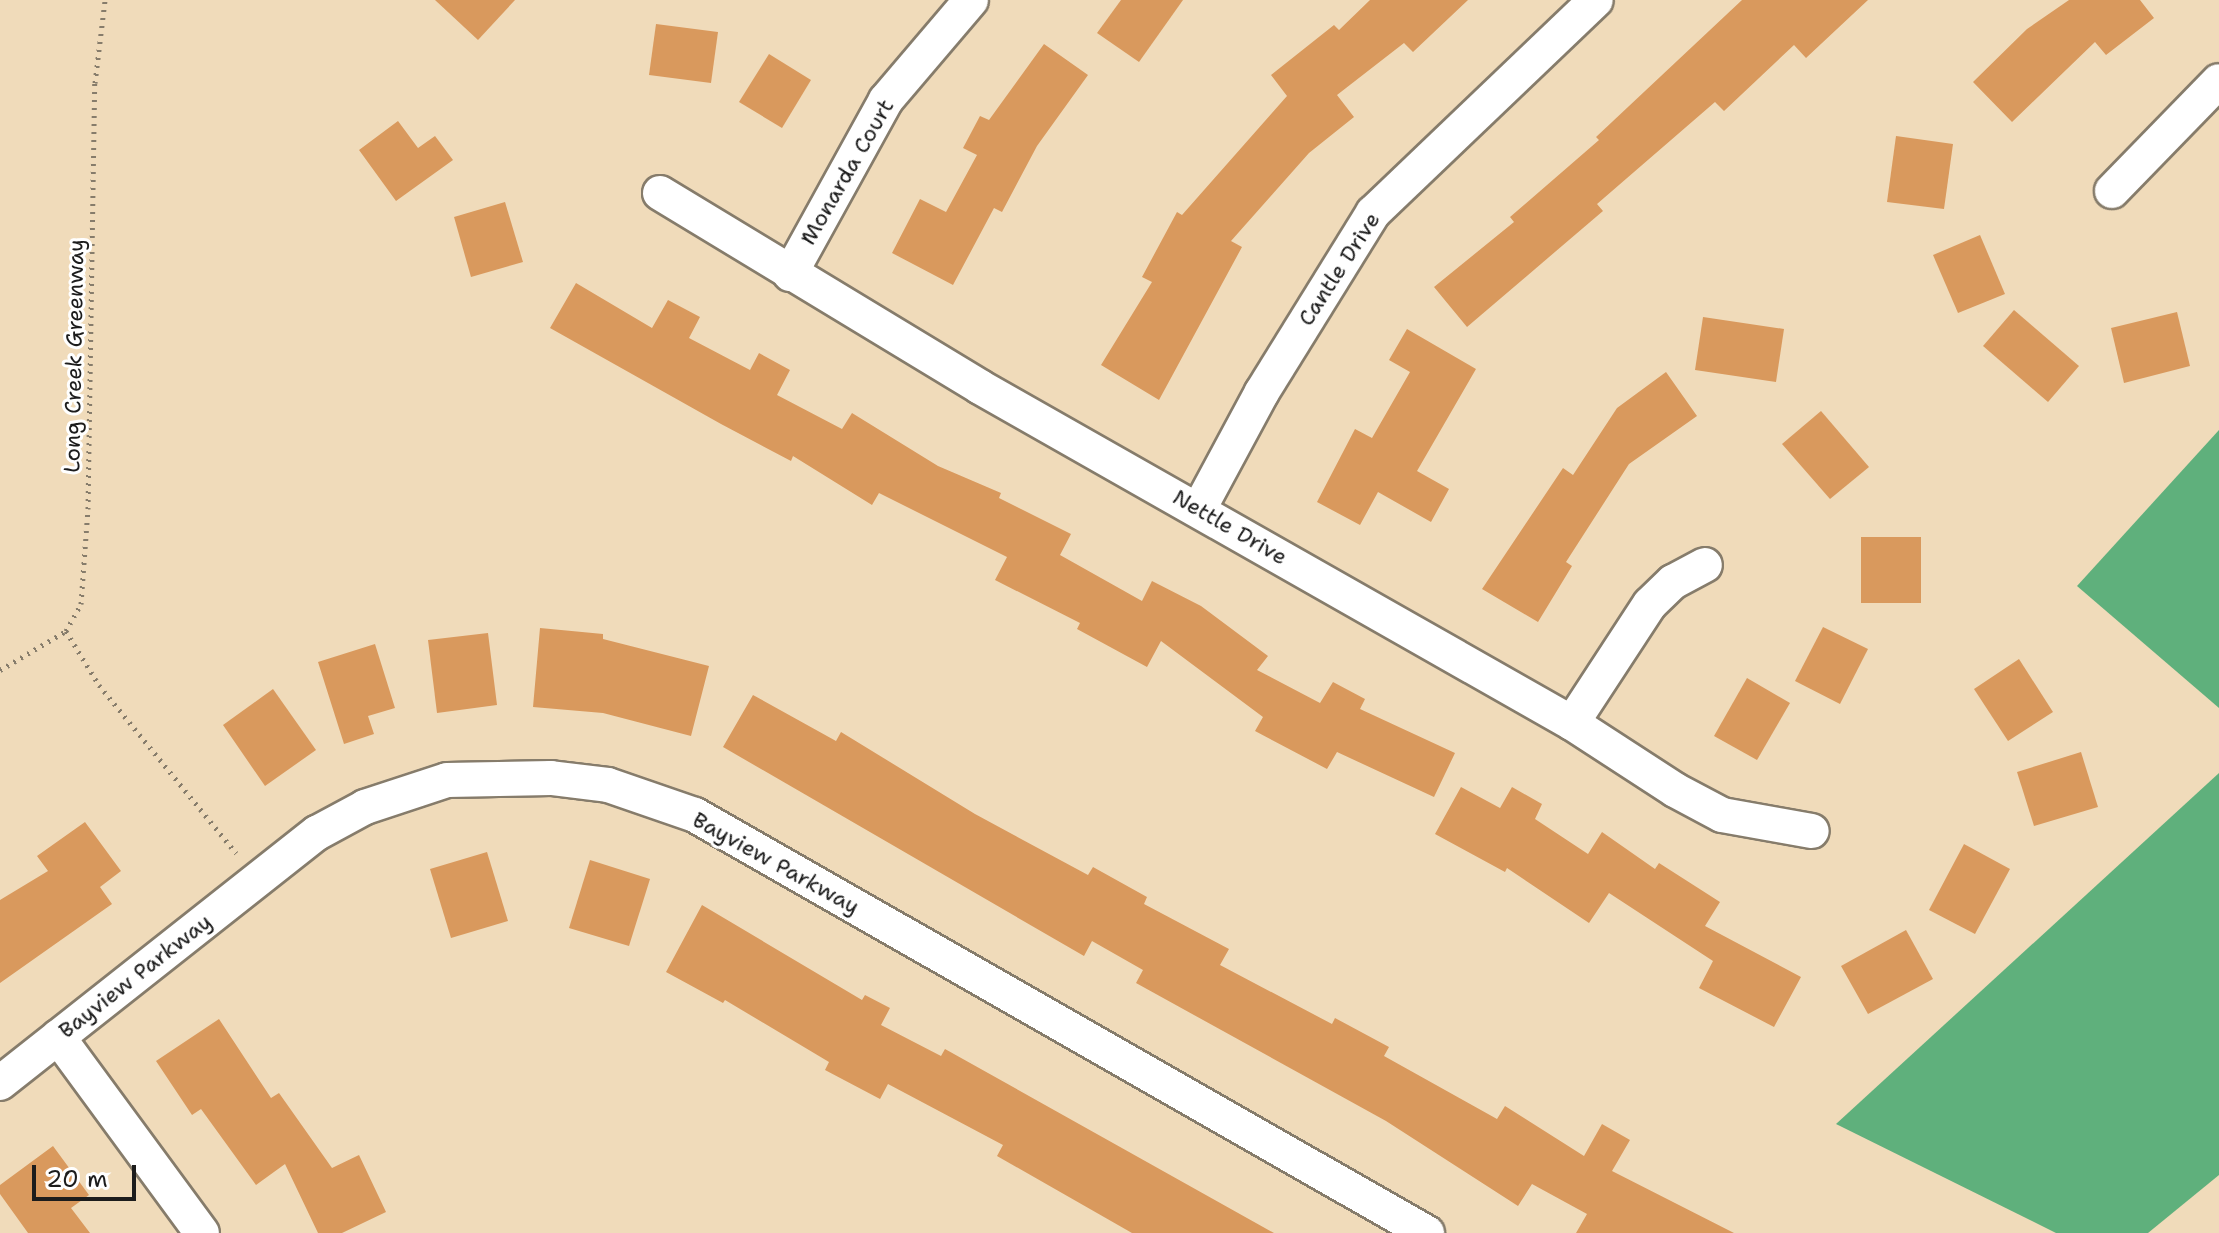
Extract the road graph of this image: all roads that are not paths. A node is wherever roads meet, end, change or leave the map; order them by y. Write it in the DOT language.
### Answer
graph roads {
  1 [pos="971,0"];
  2 [pos="1596,0"];
  3 [pos="2219,81"];
  4 [pos="2112,191"];
  5 [pos="660,193"];
  6 [pos="790,274"];
  7 [pos="1199,509"];
  8 [pos="1705,565"];
  9 [pos="1572,723"];
  10 [pos="1812,831"];
  11 [pos="58,1037"];
  12 [pos="0,1083"];
  13 [pos="202,1233"];
  14 [pos="1427,1233"];
  1 -- 6 [label="street, Monarda Court"];
  2 -- 7 [label="street, Cantle Drive"];
  3 -- 4 [label="street"];
  5 -- 6 [label="street, Nettle Drive"];
  6 -- 7 [label="street, Nettle Drive"];
  7 -- 9 [label="street, Nettle Drive"];
  8 -- 9 [label="street"];
  9 -- 10 [label="street, Nettle Drive"];
  11 -- 12 [label="street, Bayview Parkway"];
  11 -- 13 [label="street"];
  11 -- 14 [label="street, Bayview Parkway"];
}
